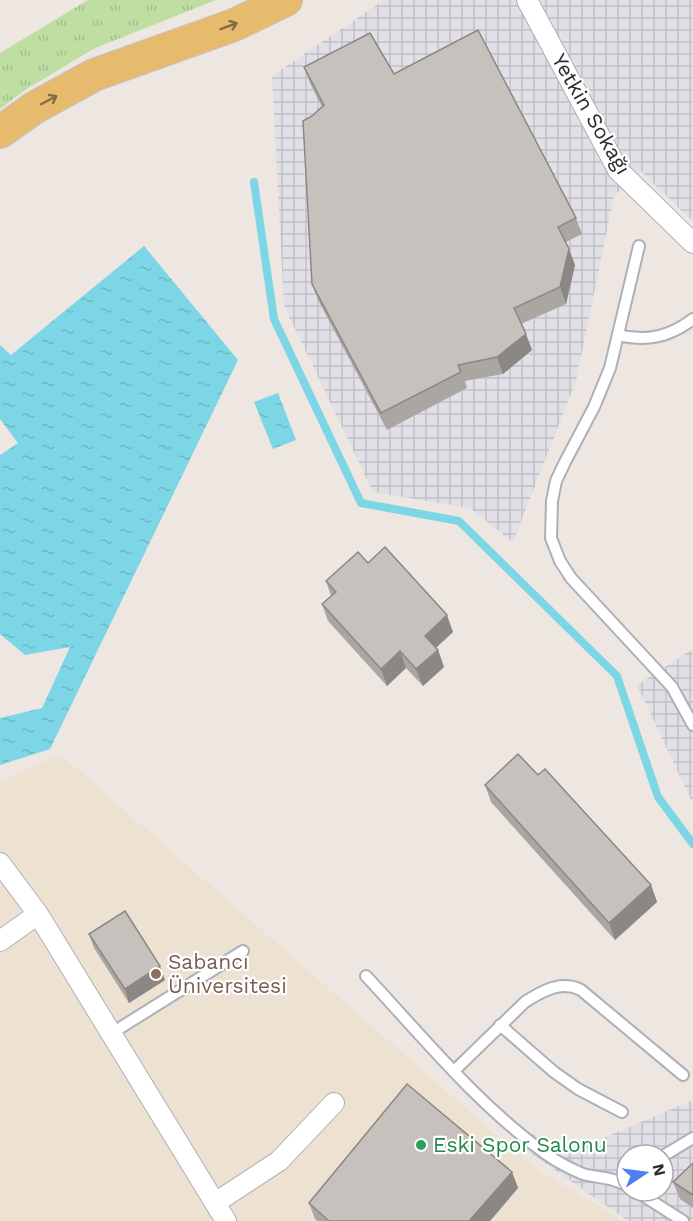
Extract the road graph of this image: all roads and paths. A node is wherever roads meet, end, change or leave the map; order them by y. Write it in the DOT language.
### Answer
graph roads {
  1 [pos="286,0"];
  2 [pos="527,0"];
  3 [pos="0,132"];
  4 [pos="693,243"];
  5 [pos="639,246"];
  6 [pos="693,319"];
  7 [pos="618,335"];
  8 [pos="693,725"];
  9 [pos="0,862"];
  10 [pos="38,914"];
  11 [pos="0,941"];
  12 [pos="243,951"];
  13 [pos="366,976"];
  14 [pos="500,1025"];
  15 [pos="112,1033"];
  16 [pos="454,1071"];
  17 [pos="682,1076"];
  18 [pos="334,1102"];
  19 [pos="622,1112"];
  20 [pos="693,1138"];
  21 [pos="675,1149"];
  22 [pos="615,1180"];
  23 [pos="214,1203"];
  24 [pos="655,1203"];
  25 [pos="225,1221"];
  26 [pos="683,1221"];
  3 -- 1 [label="main road, one-way"];
  2 -- 4 [label="street, Yetkin Sokağı"];
  5 -- 7 [label="lane"];
  6 -- 7 [label="lane"];
  7 -- 8 [label="lane"];
  9 -- 10 [label="street"];
  10 -- 11 [label="street"];
  10 -- 15 [label="street"];
  12 -- 15 [label="lane"];
  13 -- 16 [label="lane"];
  14 -- 16 [label="lane"];
  14 -- 17 [label="lane"];
  14 -- 19 [label="lane"];
  15 -- 23 [label="street"];
  16 -- 22 [label="lane"];
  18 -- 23 [label="street"];
  20 -- 21 [label="lane"];
  23 -- 25 [label="street"];
  24 -- 26 [label="lane"];
}
